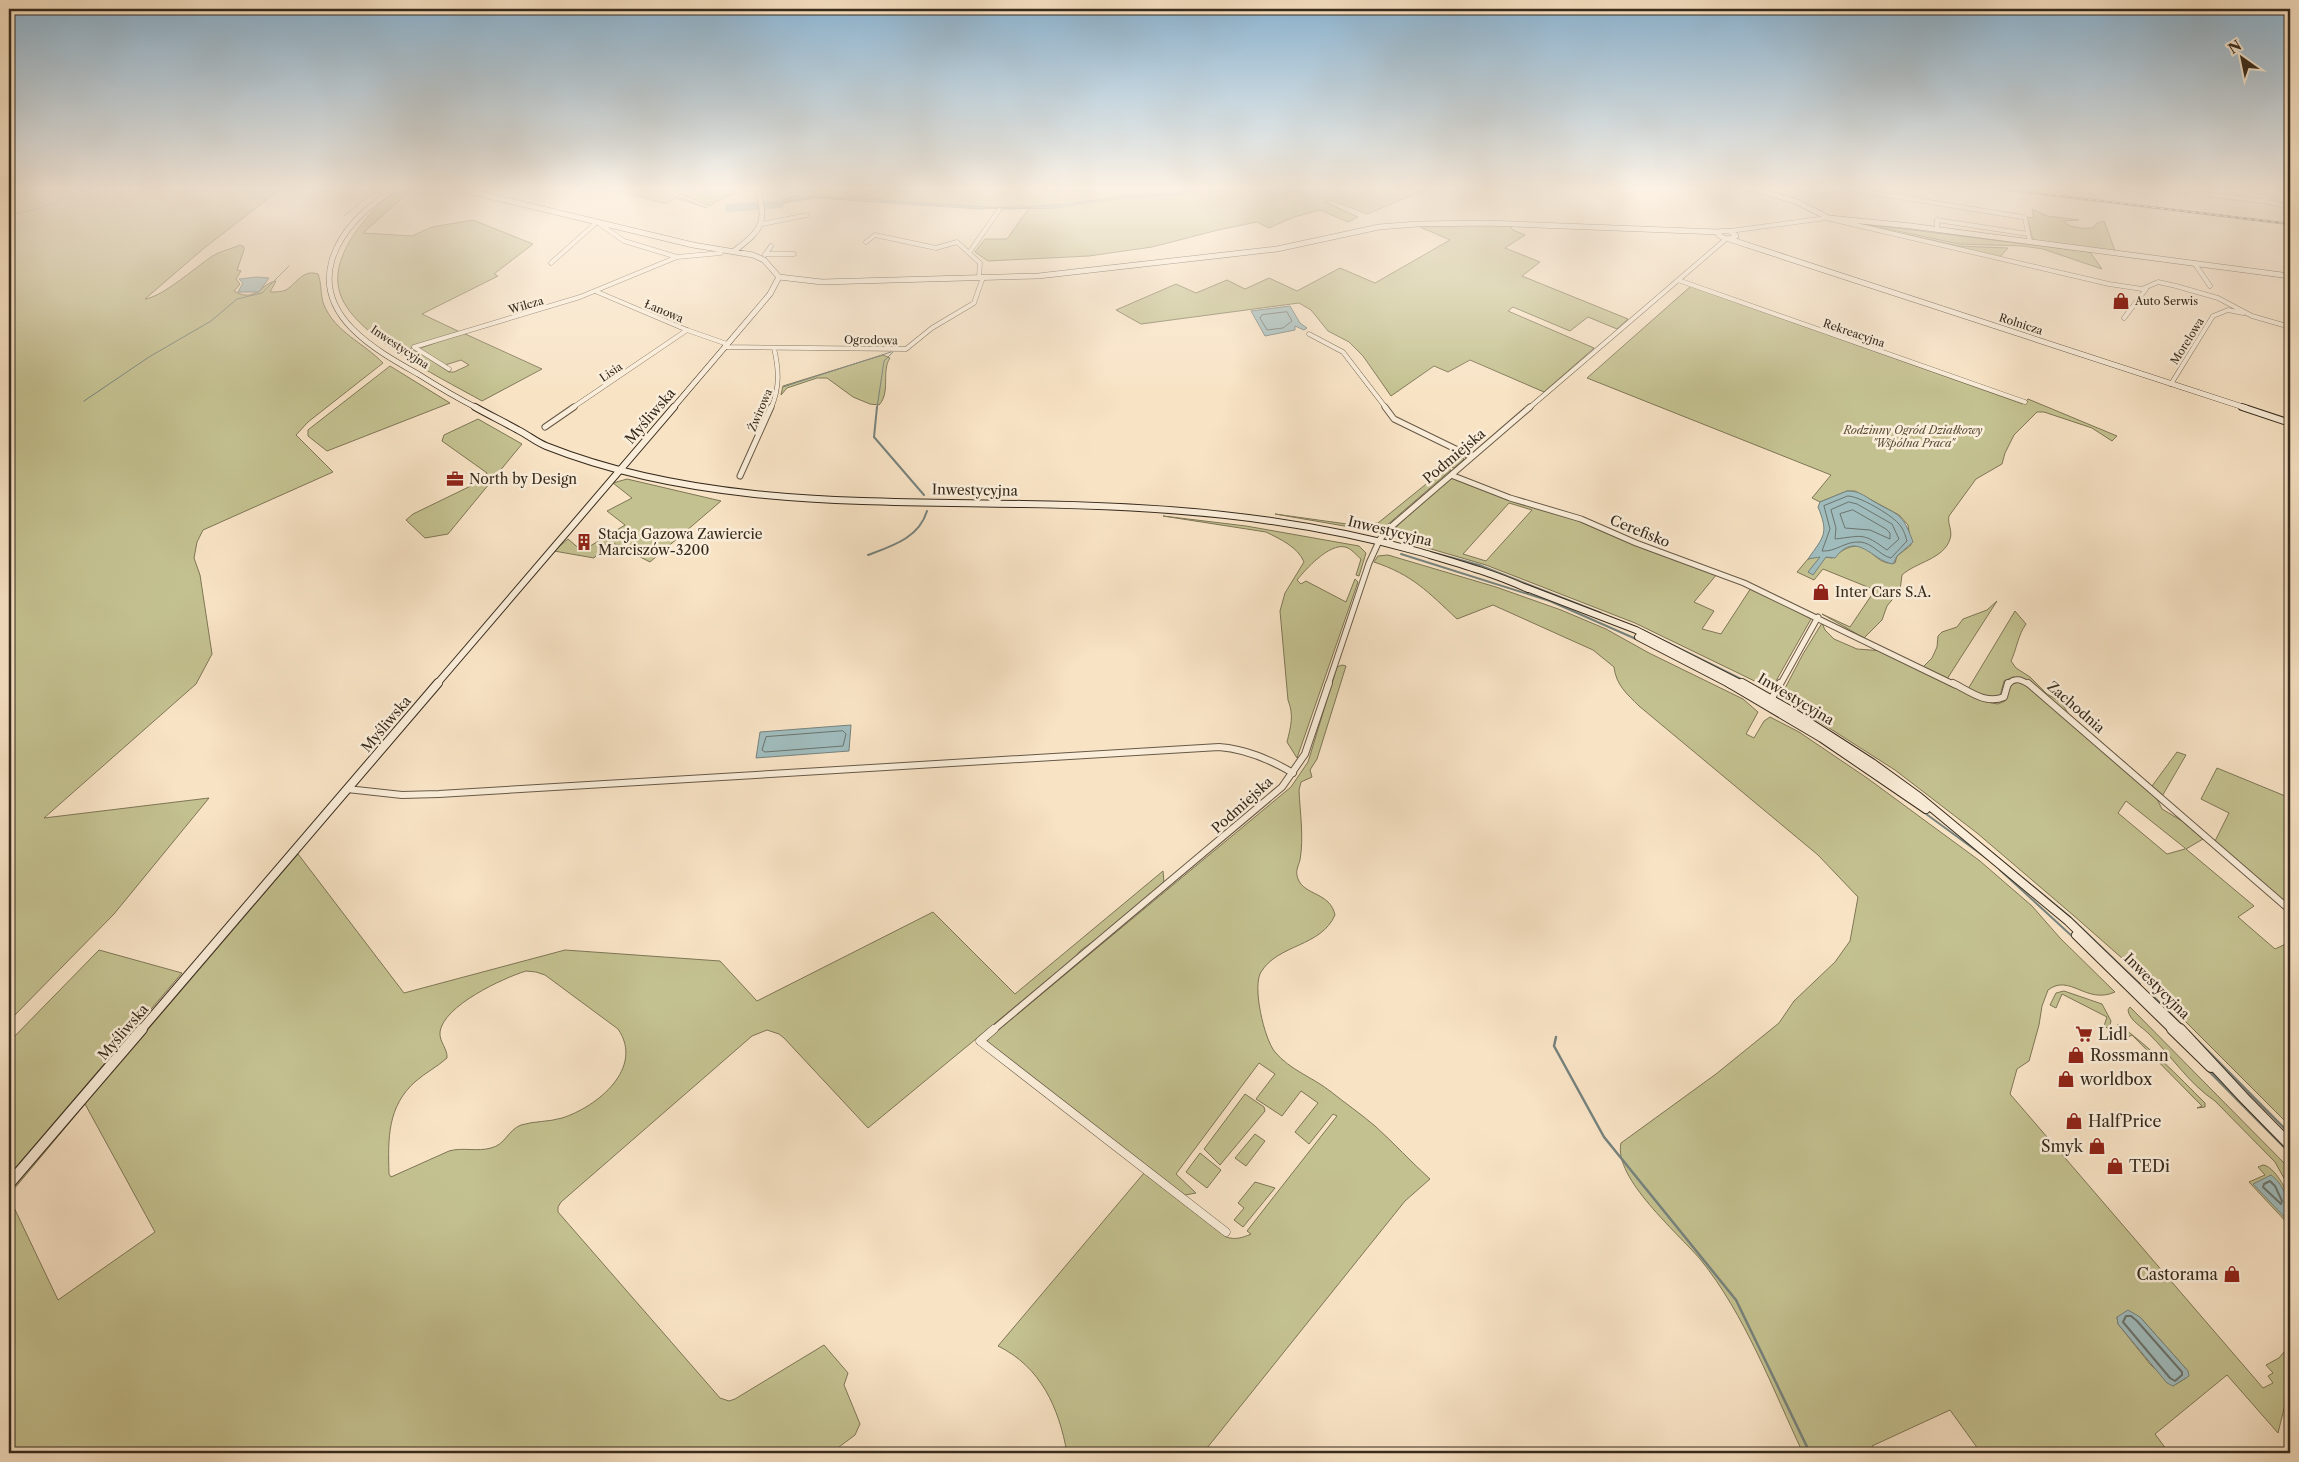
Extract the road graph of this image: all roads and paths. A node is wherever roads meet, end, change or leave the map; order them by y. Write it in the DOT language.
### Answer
graph roads {
  1 [pos="334,255"];
  2 [pos="560,255"];
  3 [pos="671,255"];
  4 [pos="697,255"];
  5 [pos="759,255"];
  6 [pos="775,255"];
  7 [pos="972,255"];
  8 [pos="1223,255"];
  9 [pos="1706,255"];
  10 [pos="1779,255"];
  11 [pos="1988,255"];
  12 [pos="2130,255"];
  13 [pos="763,256"];
  14 [pos="677,257"];
  15 [pos="551,263"];
  16 [pos="2196,264"];
  17 [pos="2290,276"];
  18 [pos="779,277"];
  19 [pos="981,277"];
  20 [pos="1678,280"];
  21 [pos="2210,286"];
  22 [pos="2146,289"];
  23 [pos="595,291"];
  24 [pos="2252,316"];
  25 [pos="2124,318"];
  26 [pos="2290,327"];
  27 [pos="687,330"];
  28 [pos="1309,334"];
  29 [pos="726,345"];
  30 [pos="774,348"];
  31 [pos="449,368"];
  32 [pos="2171,384"];
  33 [pos="2025,402"];
  34 [pos="2290,423"];
  35 [pos="545,427"];
  36 [pos="1472,457"];
  37 [pos="622,468"];
  38 [pos="1451,475"];
  39 [pos="740,476"];
  40 [pos="1378,543"];
  41 [pos="1818,617"];
  42 [pos="1770,703"];
  43 [pos="1293,773"];
  44 [pos="347,789"];
  45 [pos="2290,910"];
  46 [pos="2290,1144"];
  47 [pos="9,1184"];
  48 [pos="1226,1232"];
  1 -- 37 [label="street, Inwestycyjna"];
  2 -- 15 [label="street"];
  3 -- 14 [label="street"];
  4 -- 14 [label="street"];
  5 -- 13 [label="street"];
  6 -- 13 [label="street"];
  7 -- 19 [label="street"];
  8 -- 19 [label="street"];
  9 -- 20 [label="street, Podmiejska"];
  10 -- 32 [label="street, Rolnicza"];
  11 -- 22 [label="street"];
  12 -- 16 [label="street"];
  13 -- 18 [label="street"];
  14 -- 23 [label="street, Wilcza"];
  16 -- 17 [label="street"];
  16 -- 21 [label="street"];
  18 -- 19 [label="street"];
  18 -- 29 [label="street, Myśliwska"];
  19 -- 30 [label="street, Ogrodowa"];
  20 -- 33 [label="street, Rekreacyjna"];
  20 -- 36 [label="street, Podmiejska"];
  22 -- 24 [label="street"];
  22 -- 25 [label="street"];
  23 -- 27 [label="street, Łanowa"];
  23 -- 31 [label="street, Wilcza"];
  24 -- 26 [label="street"];
  24 -- 32 [label="street, Morelowa"];
  27 -- 29 [label="street, Łanowa"];
  27 -- 35 [label="street, Lisia"];
  28 -- 36 [label="street"];
  29 -- 30 [label="street, Ogrodowa"];
  29 -- 37 [label="street, Myśliwska"];
  30 -- 39 [label="street, Żwirowa"];
  32 -- 34 [label="street, Rolnicza"];
  36 -- 38 [label="street, Podmiejska"];
  37 -- 40 [label="street, Inwestycyjna"];
  37 -- 44 [label="street, Myśliwska"];
  38 -- 40 [label="street, Podmiejska"];
  38 -- 41 [label="street, Cerefisko"];
  40 -- 42 [label="street, Inwestycyjna"];
  40 -- 43 [label="street, Podmiejska"];
  41 -- 42 [label="street"];
  41 -- 45 [label="street, Zachodnia"];
  42 -- 46 [label="street, Inwestycyjna"];
  43 -- 44 [label="street"];
  43 -- 48 [label="street, Podmiejska"];
  44 -- 47 [label="street, Myśliwska"];
}
